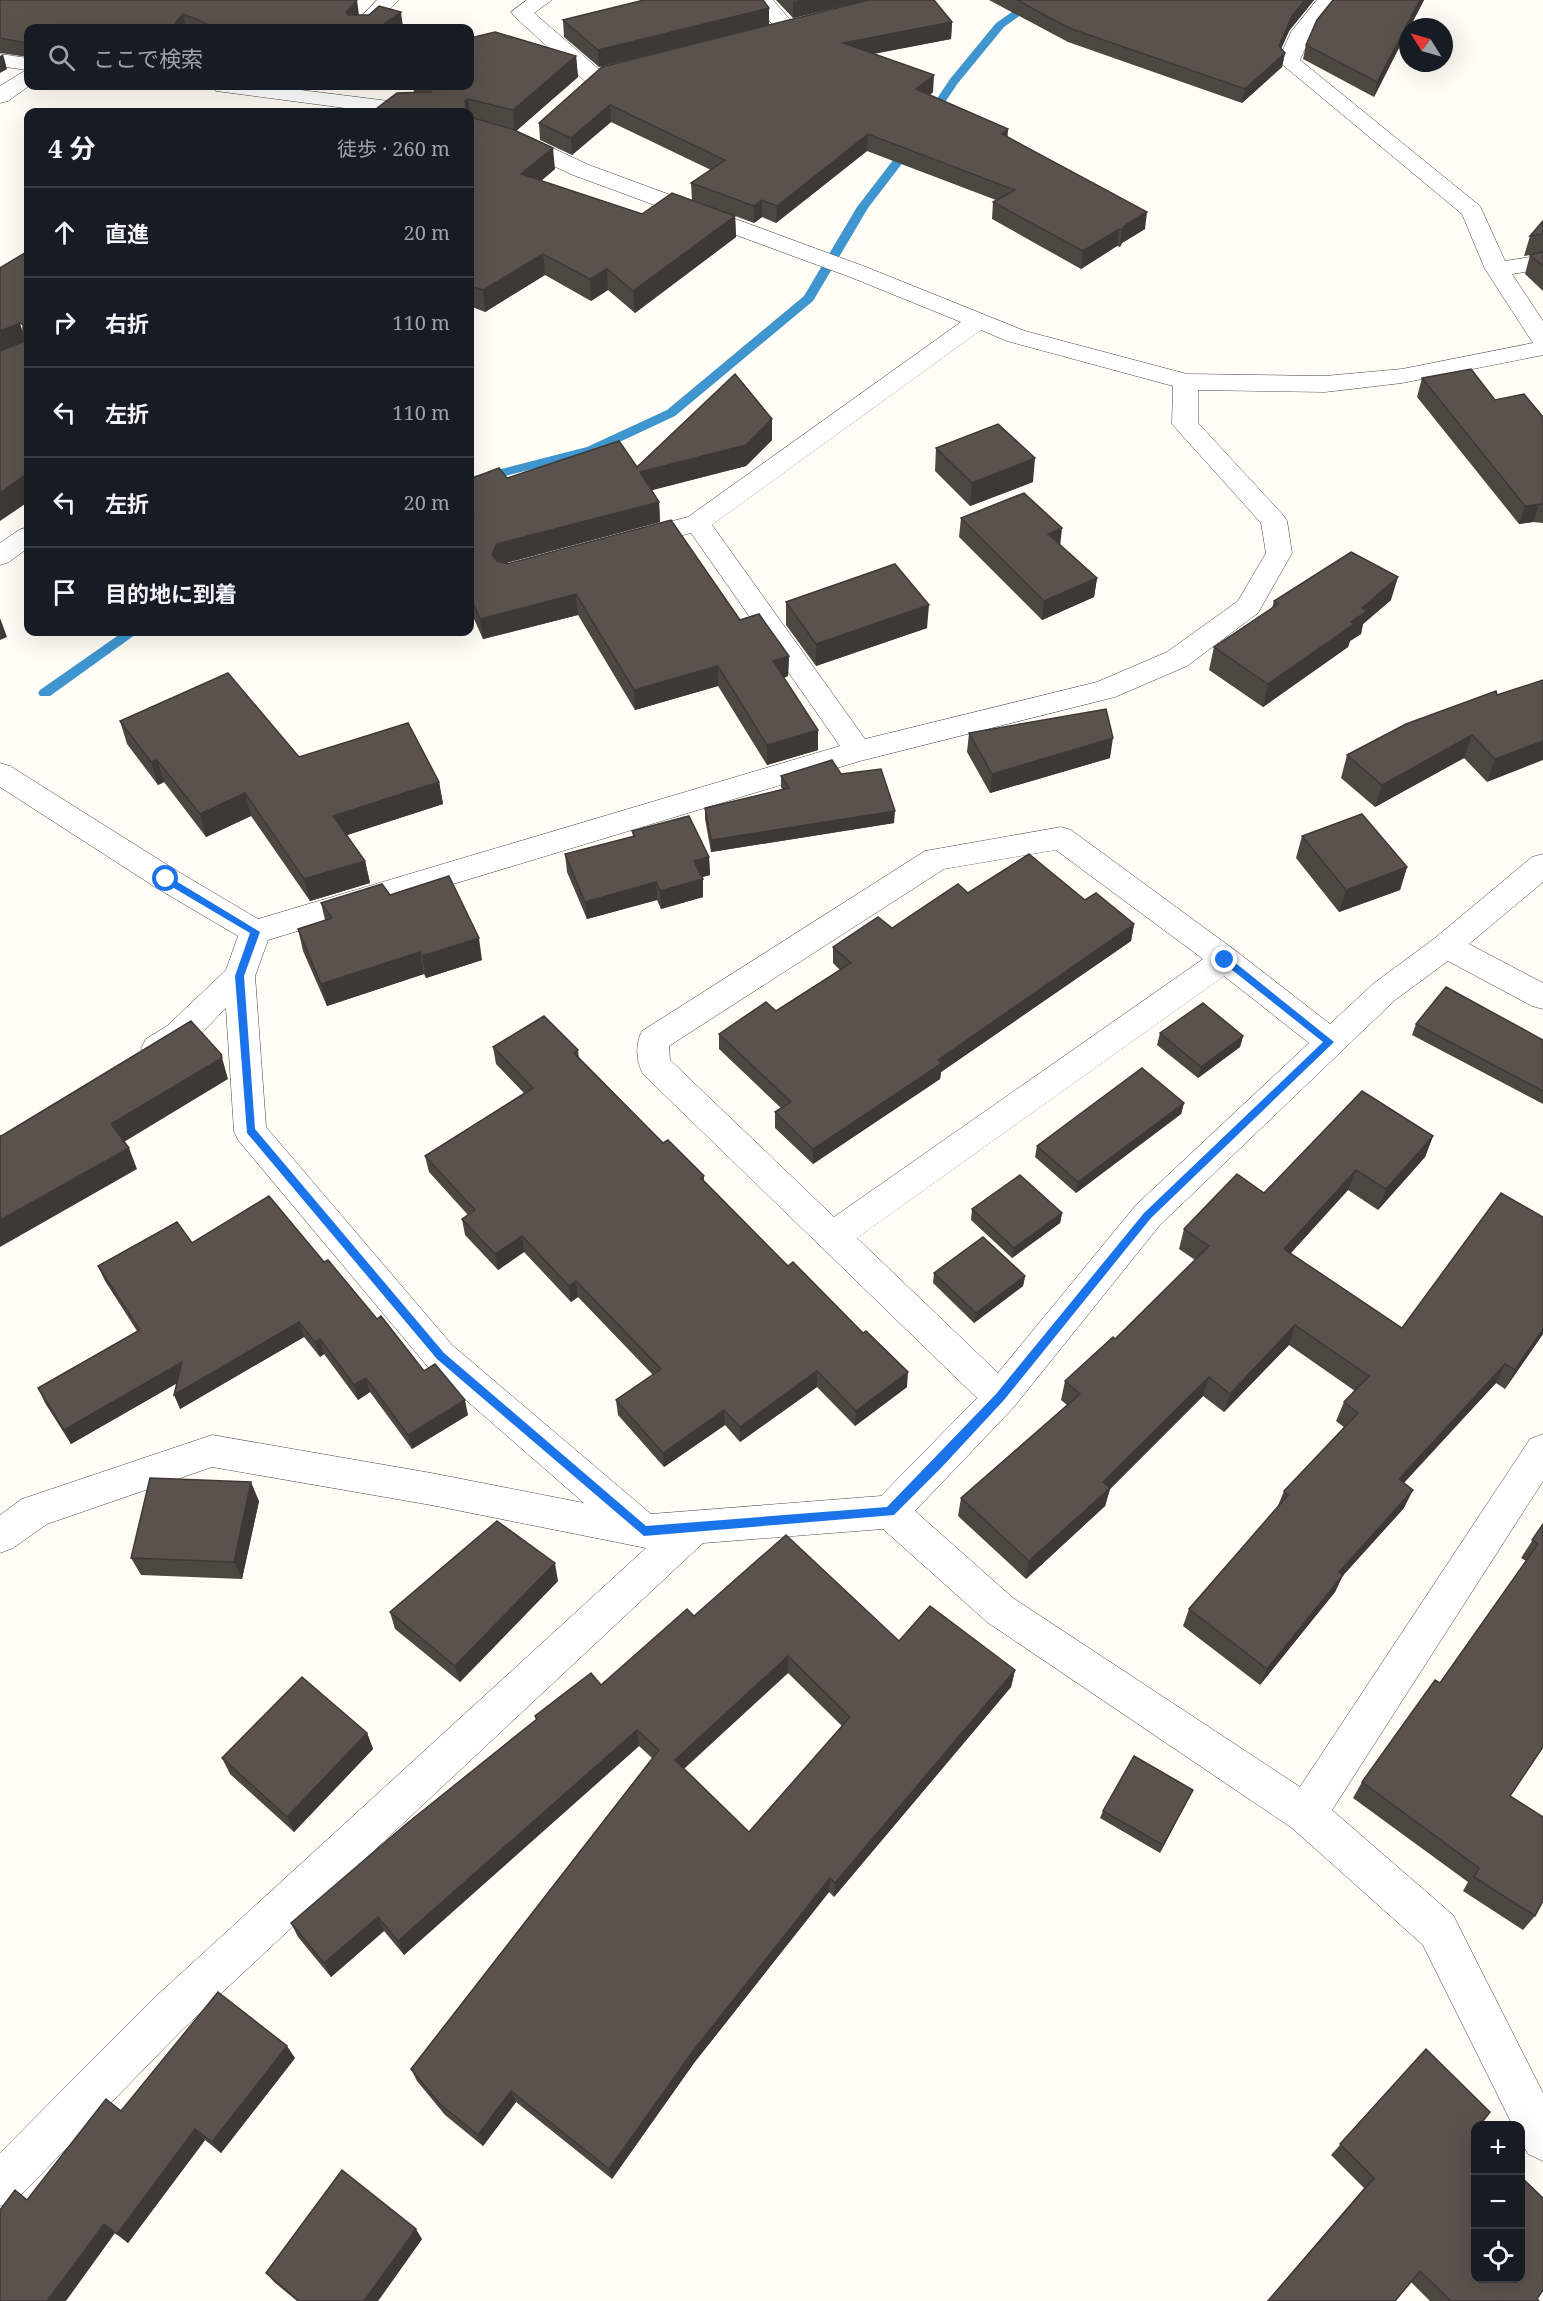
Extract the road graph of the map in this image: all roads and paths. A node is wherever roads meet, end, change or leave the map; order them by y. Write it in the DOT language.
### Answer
graph roads {
  1 [pos="389,0"];
  2 [pos="542,0"];
  3 [pos="762,0"];
  4 [pos="1328,0"];
  5 [pos="364,24"];
  6 [pos="809,24"];
  7 [pos="787,29"];
  8 [pos="764,35"];
  9 [pos="0,60"];
  10 [pos="24,63"];
  11 [pos="617,71"];
  12 [pos="24,79"];
  13 [pos="304,90"];
  14 [pos="0,96"];
  15 [pos="401,108"];
  16 [pos="474,130"];
  17 [pos="493,137"];
  18 [pos="474,151"];
  19 [pos="1543,262"];
  20 [pos="1497,268"];
  21 [pos="978,321"];
  22 [pos="1543,339"];
  23 [pos="1543,348"];
  24 [pos="1186,382"];
  25 [pos="697,523"];
  26 [pos="24,539"];
  27 [pos="609,546"];
  28 [pos="0,556"];
  29 [pos="858,751"];
  30 [pos="0,773"];
  31 [pos="1543,865"];
  32 [pos="255,932"];
  33 [pos="1446,946"];
  34 [pos="1225,960"];
  35 [pos="239,976"];
  36 [pos="1543,997"];
  37 [pos="1330,1042"];
  38 [pos="129,1066"];
  39 [pos="833,1236"];
  40 [pos="1000,1397"];
  41 [pos="1543,1450"];
  42 [pos="890,1512"];
  43 [pos="695,1527"];
  44 [pos="644,1531"];
  45 [pos="0,1536"];
  46 [pos="1306,1814"];
  47 [pos="1543,2139"];
  48 [pos="0,2184"];
  1 -- 5 [label="street"];
  2 -- 11 [label="street"];
  3 -- 7 [label="street"];
  4 -- 20 [label="street"];
  6 -- 7 [label="street"];
  7 -- 8 [label="street"];
  9 -- 10 [label="street"];
  12 -- 14 [label="street"];
  13 -- 15 [label="street"];
  16 -- 17 [label="street"];
  17 -- 18 [label="street"];
  17 -- 21 [label="street"];
  19 -- 20 [label="street"];
  20 -- 22 [label="street"];
  21 -- 24 [label="street"];
  21 -- 25 [label="street"];
  23 -- 24 [label="street"];
  24 -- 29 [label="street"];
  25 -- 27 [label="street"];
  25 -- 29 [label="street"];
  26 -- 28 [label="street"];
  29 -- 32 [label="street"];
  30 -- 32 [label="street"];
  31 -- 33 [label="street"];
  32 -- 35 [label="street"];
  33 -- 36 [label="street"];
  33 -- 37 [label="street"];
  34 -- 37 [label="street"];
  34 -- 39 [label="street"];
  34 -- 39 [label="street"];
  35 -- 38 [label="street"];
  35 -- 44 [label="street"];
  37 -- 40 [label="street"];
  39 -- 40 [label="street"];
  40 -- 42 [label="street"];
  41 -- 46 [label="street"];
  42 -- 43 [label="street"];
  42 -- 46 [label="street"];
  43 -- 44 [label="street"];
  43 -- 48 [label="street"];
  44 -- 45 [label="street"];
  46 -- 47 [label="street"];
}
